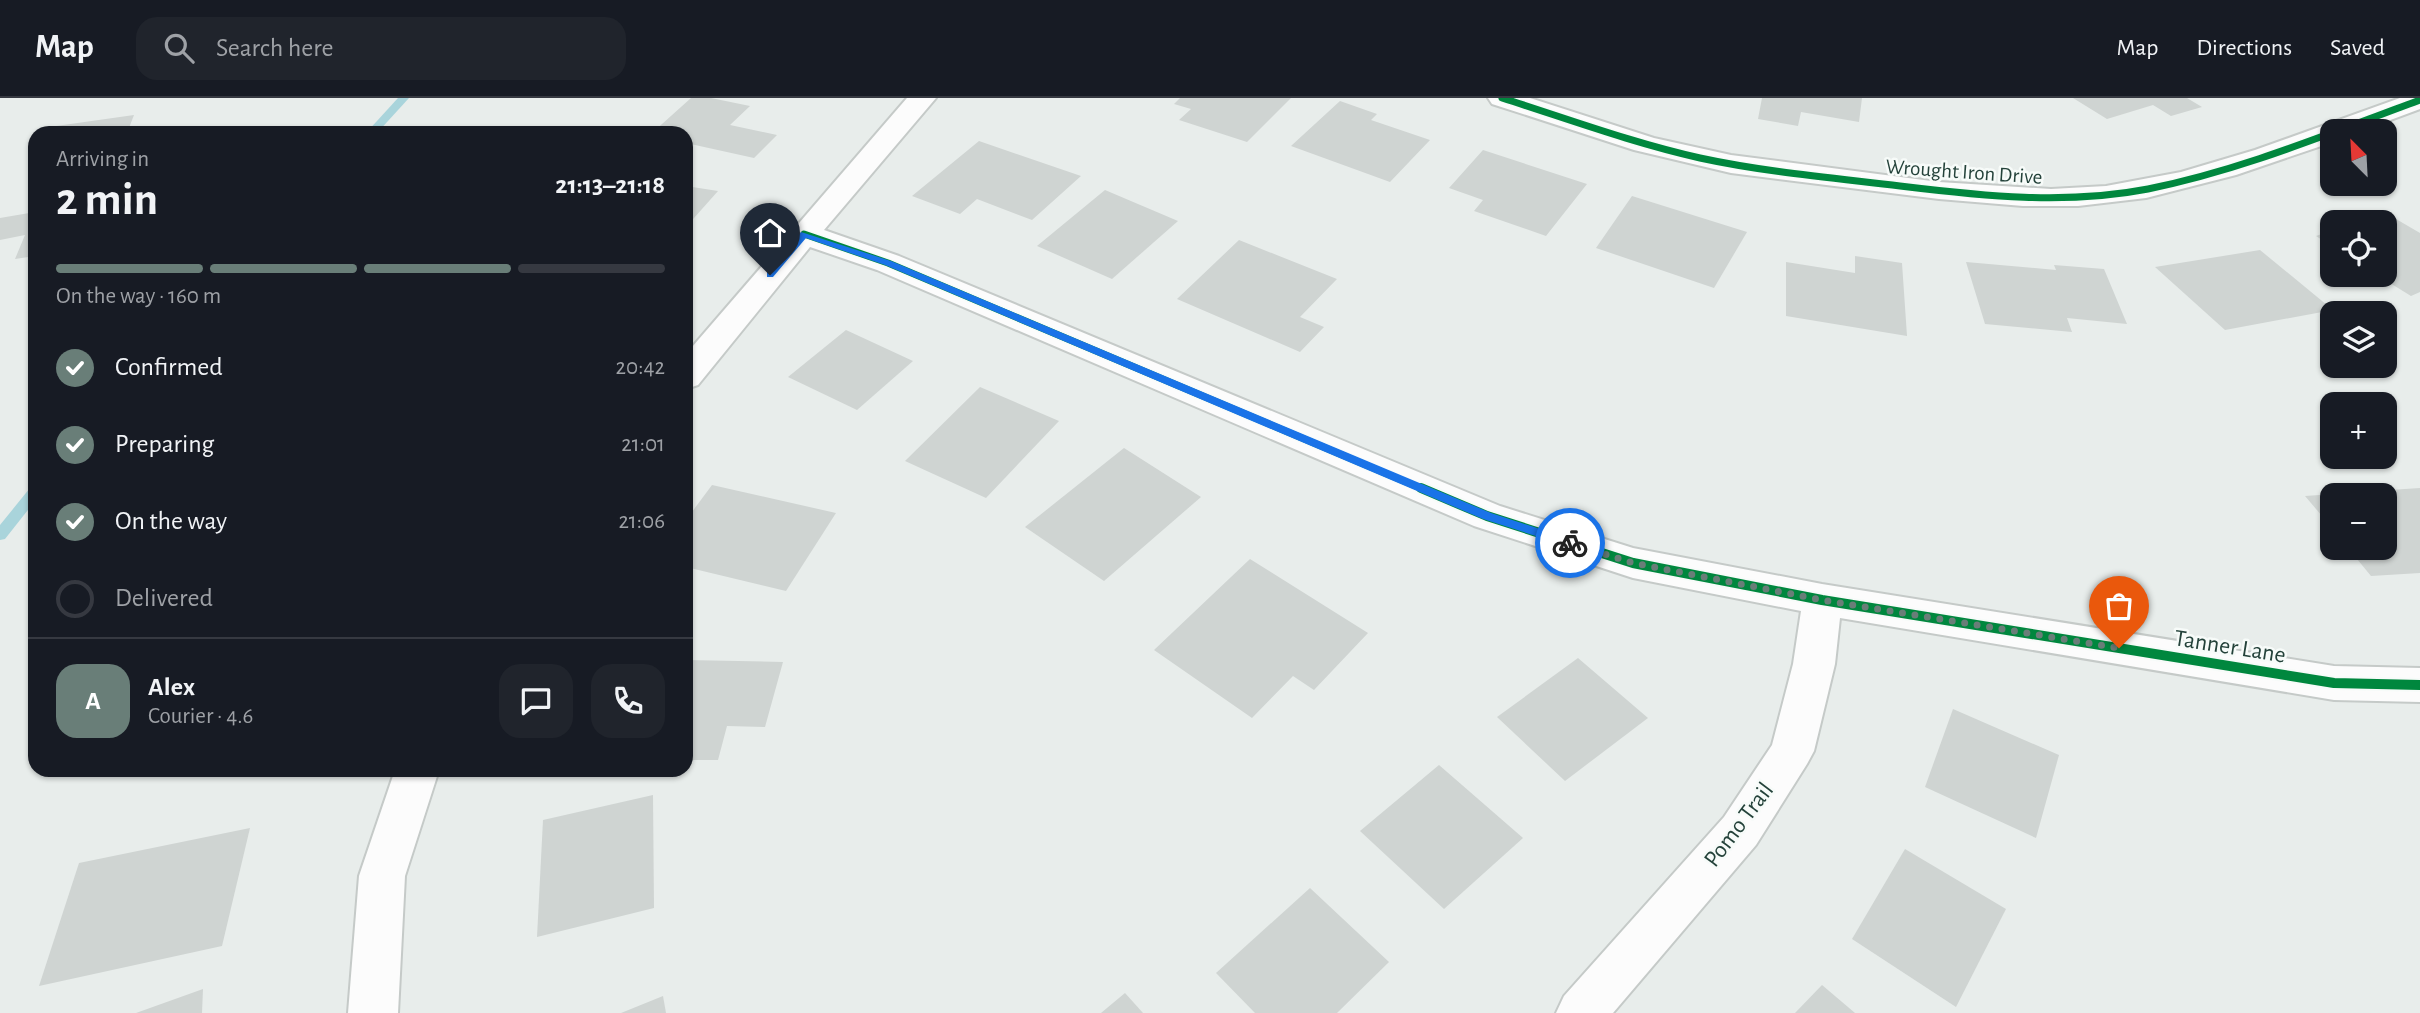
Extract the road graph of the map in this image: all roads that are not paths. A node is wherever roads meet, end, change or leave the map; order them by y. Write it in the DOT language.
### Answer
graph roads {
  1 [pos="922,98"];
  2 [pos="1502,98"];
  3 [pos="2420,100"];
  4 [pos="804,234"];
  5 [pos="693,369"];
  6 [pos="1822,600"];
  7 [pos="2420,685"];
  8 [pos="415,777"];
  9 [pos="373,1013"];
  10 [pos="1581,1013"];
  1 -- 4 [label="street"];
  2 -- 3 [label="street, Wrought Iron Drive"];
  4 -- 5 [label="street"];
  4 -- 6 [label="street, Tanner Lane"];
  6 -- 7 [label="street, Tanner Lane"];
  6 -- 10 [label="street, Pomo Trail"];
  8 -- 9 [label="street"];
}
